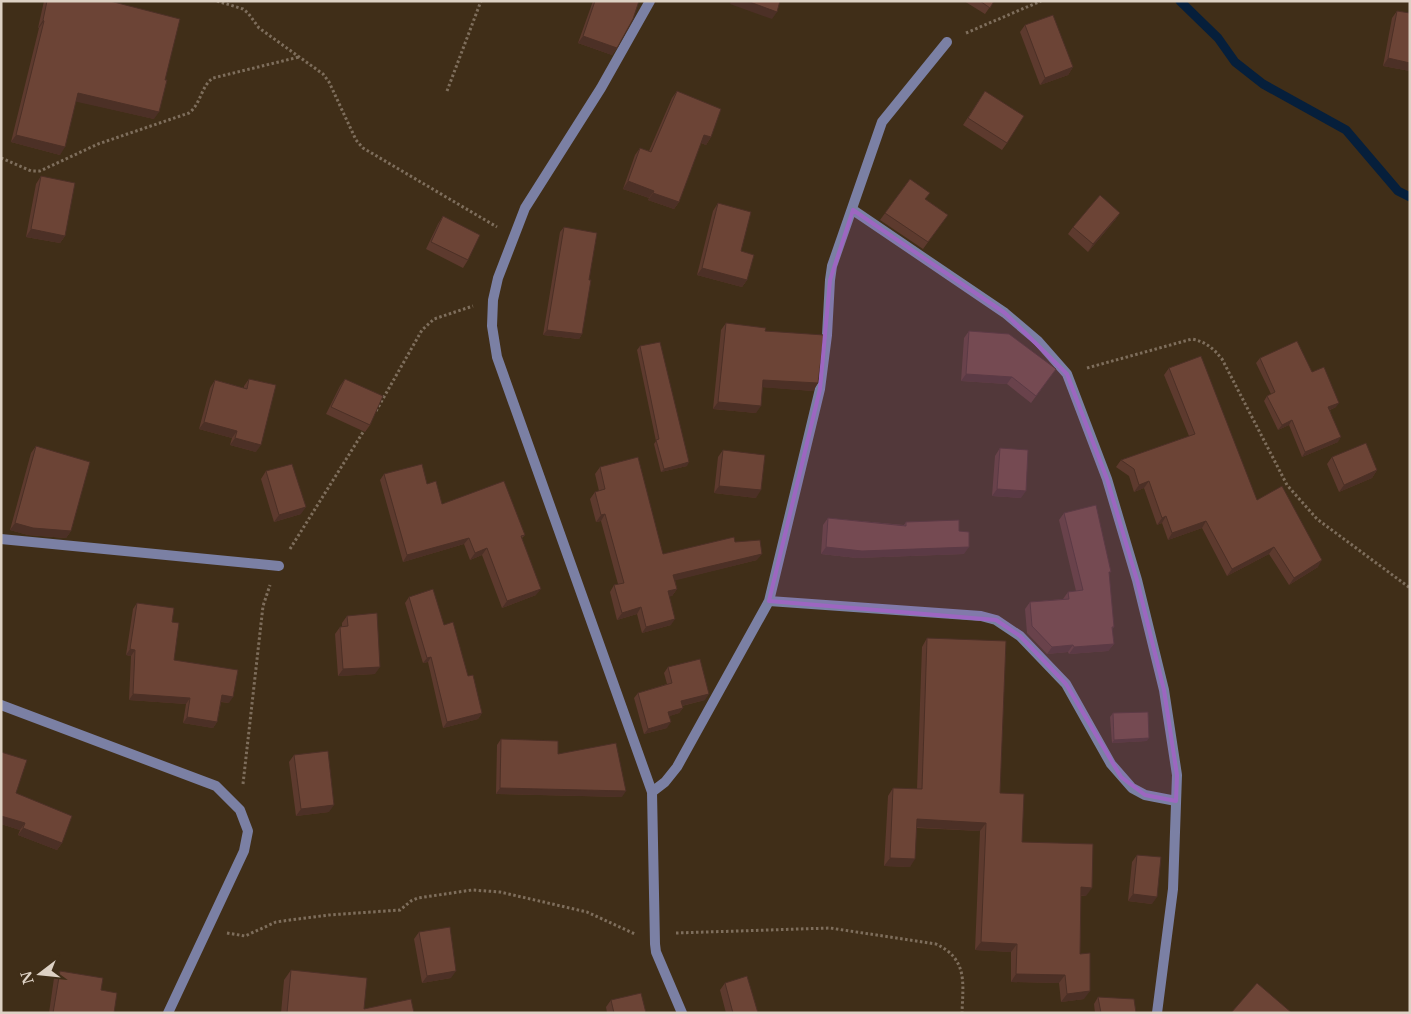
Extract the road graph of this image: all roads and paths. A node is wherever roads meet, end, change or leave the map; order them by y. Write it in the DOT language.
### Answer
graph roads {
  1 [pos="217,1"];
  2 [pos="481,1"];
  3 [pos="650,1"];
  4 [pos="1041,1"];
  5 [pos="947,42"];
  6 [pos="299,57"];
  7 [pos="447,91"];
  8 [pos="1,158"];
  9 [pos="853,210"];
  10 [pos="514,237"];
  11 [pos="493,300"];
  12 [pos="1067,374"];
  13 [pos="374,414"];
  14 [pos="369,422"];
  15 [pos="1,539"];
  16 [pos="278,566"];
  17 [pos="1410,588"];
  18 [pos="769,601"];
  19 [pos="1,705"];
  20 [pos="652,792"];
  21 [pos="1176,801"];
  22 [pos="240,810"];
  23 [pos="207,930"];
  24 [pos="655,939"];
  25 [pos="168,1013"];
  26 [pos="682,1013"];
  27 [pos="962,1013"];
  28 [pos="1156,1013"];
  1 -- 6 [label="path"];
  2 -- 7 [label="path"];
  3 -- 10 [label="street"];
  4 -- 5 [label="path"];
  5 -- 9 [label="street"];
  6 -- 8 [label="path"];
  6 -- 10 [label="path"];
  9 -- 12 [label="street"];
  9 -- 18 [label="street"];
  10 -- 11 [label="street"];
  11 -- 13 [label="path"];
  11 -- 20 [label="street"];
  12 -- 17 [label="path"];
  12 -- 21 [label="street"];
  14 -- 16 [label="path"];
  15 -- 16 [label="street"];
  16 -- 22 [label="path"];
  18 -- 20 [label="street"];
  18 -- 21 [label="street"];
  19 -- 22 [label="street"];
  20 -- 24 [label="street"];
  21 -- 28 [label="street"];
  22 -- 23 [label="street"];
  23 -- 24 [label="path"];
  23 -- 25 [label="street"];
  24 -- 26 [label="street"];
  24 -- 27 [label="path"];
}
